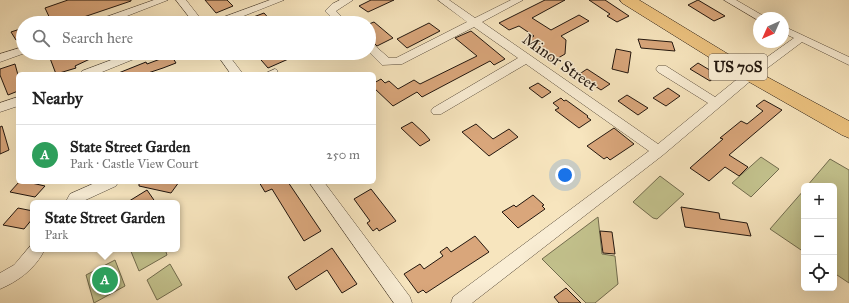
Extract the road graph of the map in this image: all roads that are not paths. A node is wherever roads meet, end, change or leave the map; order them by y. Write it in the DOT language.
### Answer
graph roads {
  1 [pos="163,0"];
  2 [pos="181,0"];
  3 [pos="279,0"];
  4 [pos="348,0"];
  5 [pos="443,0"];
  6 [pos="518,0"];
  7 [pos="628,0"];
  8 [pos="649,0"];
  9 [pos="729,0"];
  10 [pos="753,13"];
  11 [pos="118,16"];
  12 [pos="194,16"];
  13 [pos="236,16"];
  14 [pos="335,16"];
  15 [pos="474,22"];
  16 [pos="789,32"];
  17 [pos="801,38"];
  18 [pos="16,52"];
  19 [pos="376,53"];
  20 [pos="0,58"];
  21 [pos="527,58"];
  22 [pos="122,60"];
  23 [pos="226,60"];
  24 [pos="849,61"];
  25 [pos="662,69"];
  26 [pos="756,71"];
  27 [pos="91,72"];
  28 [pos="235,72"];
  29 [pos="16,102"];
  30 [pos="716,103"];
  31 [pos="0,108"];
  32 [pos="437,110"];
  33 [pos="849,116"];
  34 [pos="849,130"];
  35 [pos="658,151"];
  36 [pos="106,184"];
  37 [pos="317,184"];
  38 [pos="73,200"];
  39 [pos="35,252"];
  40 [pos="0,281"];
  41 [pos="404,303"];
  42 [pos="459,303"];
  1 -- 11 [label="street"];
  2 -- 12 [label="street"];
  3 -- 13 [label="street"];
  4 -- 14 [label="street"];
  5 -- 15 [label="street, Minor Street"];
  6 -- 15 [label="street"];
  7 -- 26 [label="main road, US 70S"];
  8 -- 26 [label="main road, US 70S"];
  9 -- 10 [label="street"];
  15 -- 19 [label="street"];
  15 -- 21 [label="street, Minor Street"];
  16 -- 17 [label="street"];
  17 -- 24 [label="street"];
  17 -- 26 [label="street"];
  18 -- 20 [label="street"];
  21 -- 32 [label="street"];
  21 -- 35 [label="street, Minor Street"];
  22 -- 27 [label="street"];
  23 -- 28 [label="street"];
  25 -- 30 [label="street"];
  26 -- 30 [label="street"];
  26 -- 33 [label="main road, US 70S"];
  26 -- 34 [label="main road, US 70S"];
  29 -- 31 [label="street"];
  30 -- 35 [label="street"];
  35 -- 42 [label="street"];
  36 -- 38 [label="street"];
  37 -- 41 [label="street"];
  39 -- 40 [label="street"];
}
